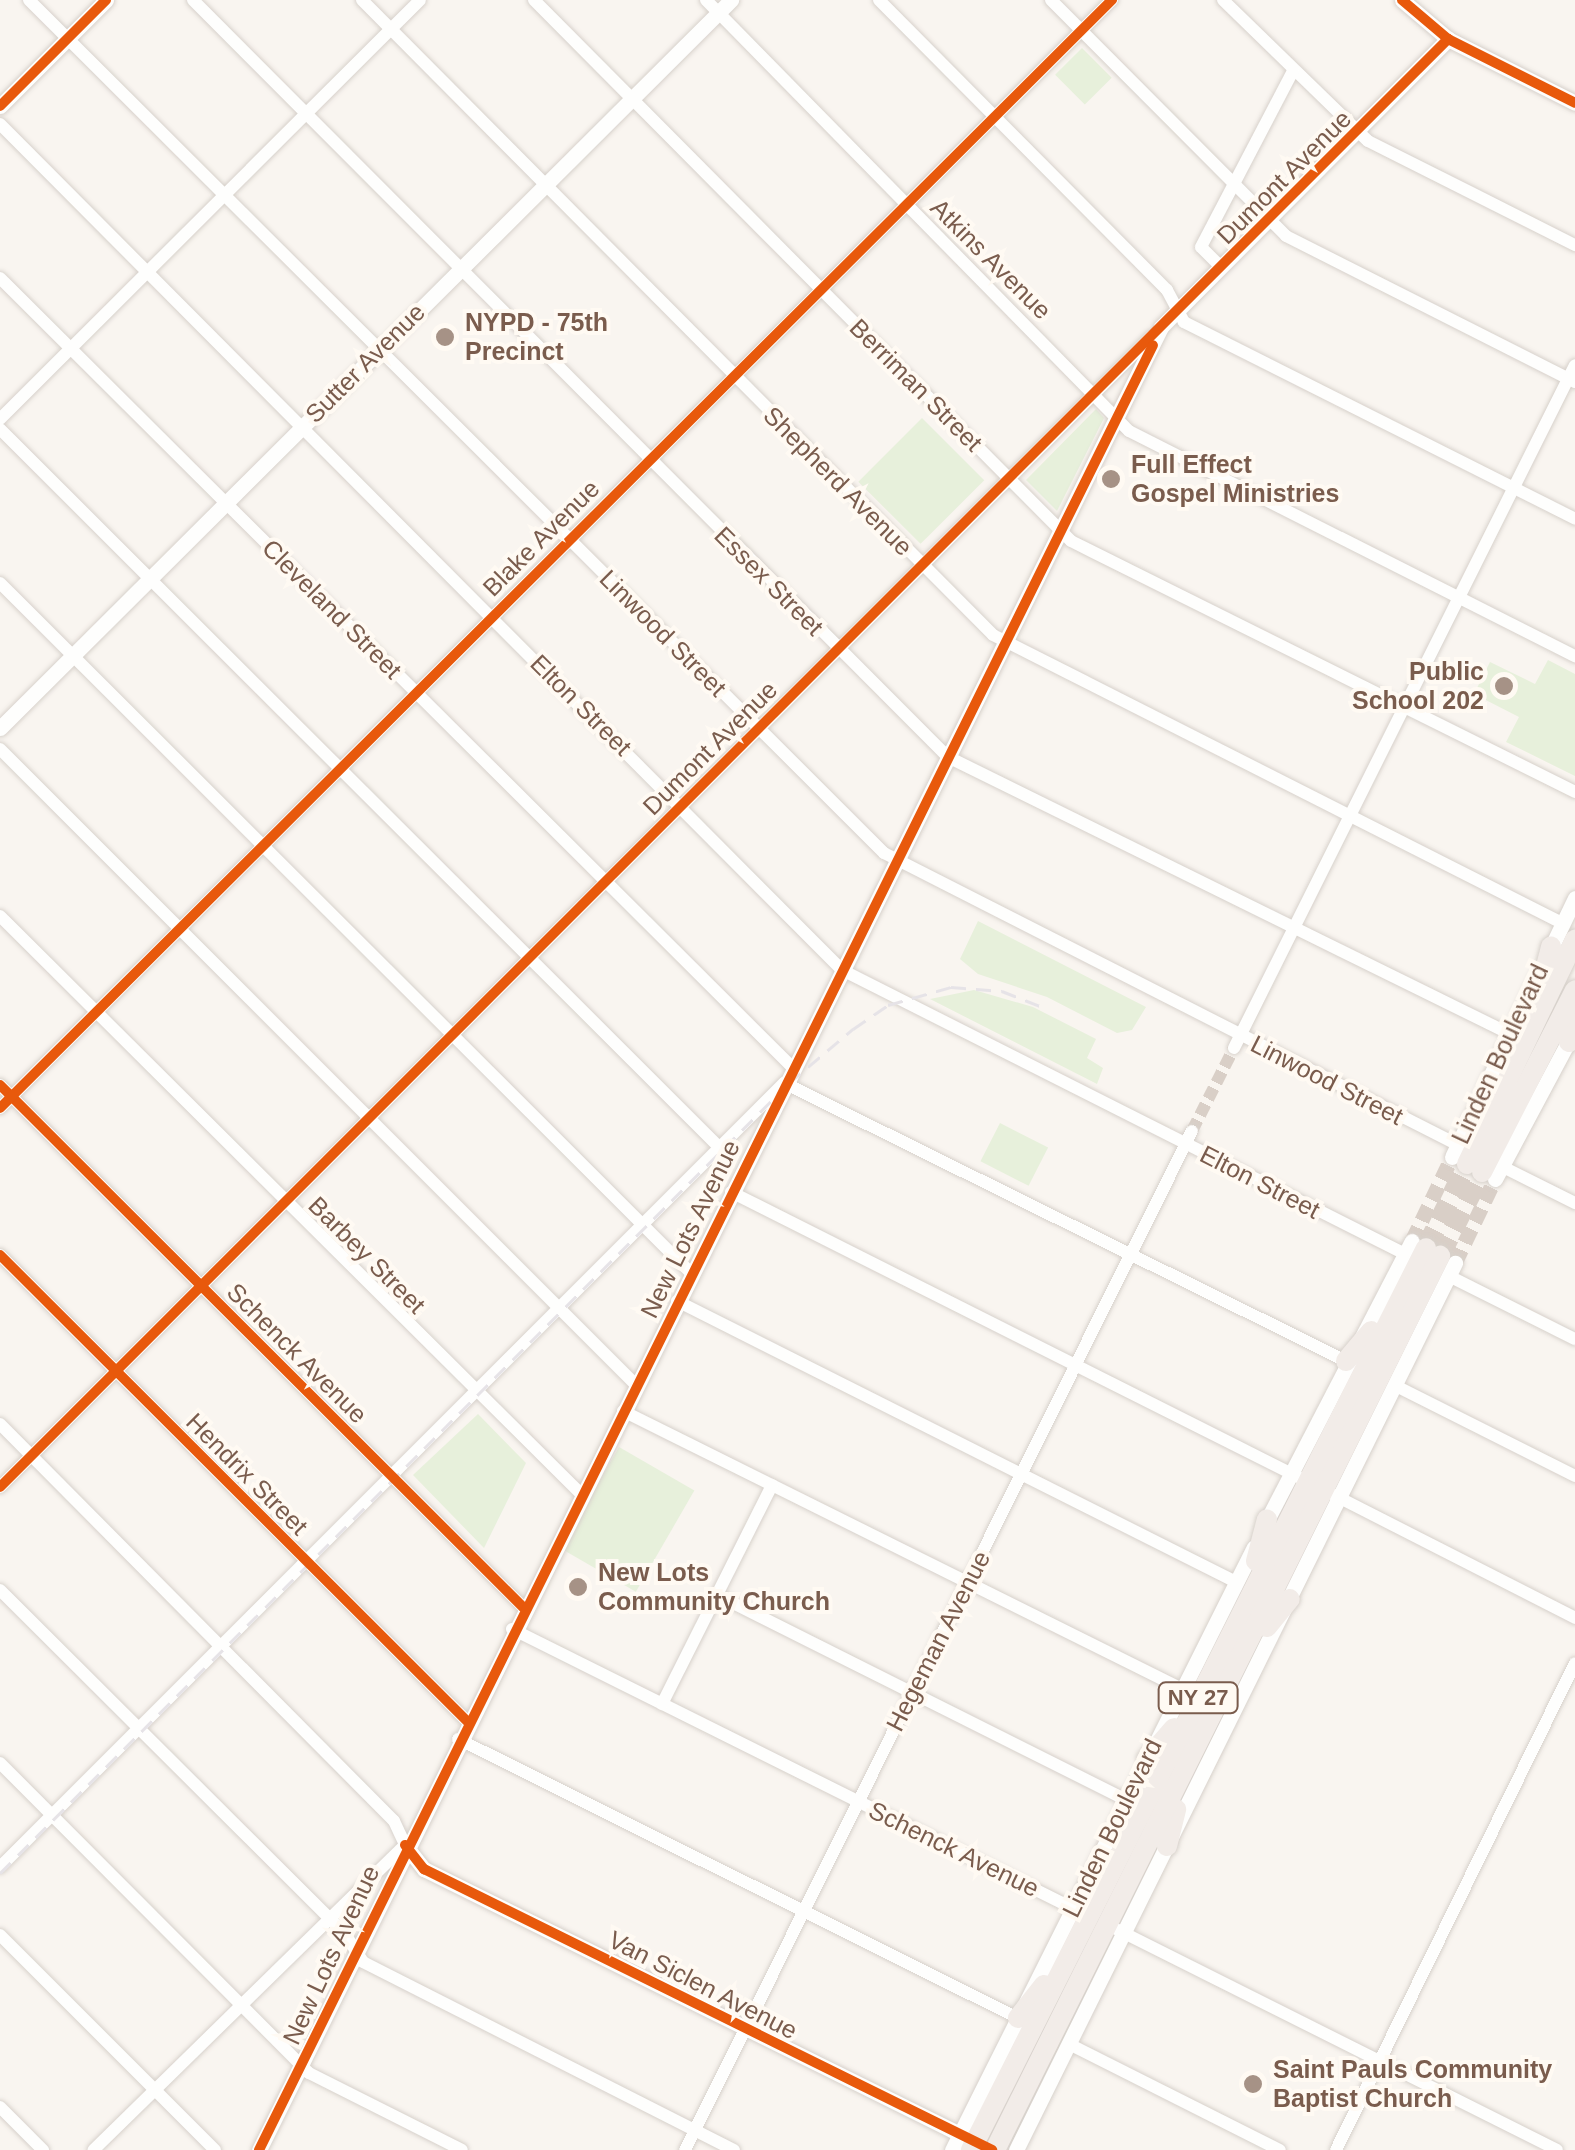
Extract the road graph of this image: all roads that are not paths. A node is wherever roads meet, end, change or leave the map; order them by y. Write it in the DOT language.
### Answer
graph roads {
  1 [pos="29,0"];
  2 [pos="106,0"];
  3 [pos="193,0"];
  4 [pos="362,0"];
  5 [pos="420,0"];
  6 [pos="534,0"];
  7 [pos="731,0"];
  8 [pos="879,0"];
  9 [pos="1051,0"];
  10 [pos="1112,0"];
  11 [pos="1224,0"];
  12 [pos="1402,0"];
  13 [pos="712,6"];
  14 [pos="391,29"];
  15 [pos="1081,30"];
  16 [pos="67,38"];
  17 [pos="1448,39"];
  18 [pos="1294,71"];
  19 [pos="632,98"];
  20 [pos="1575,103"];
  21 [pos="0,106"];
  22 [pos="306,114"];
  23 [pos="994,116"];
  24 [pos="0,124"];
  25 [pos="1357,132"];
  26 [pos="544,184"];
  27 [pos="1235,186"];
  28 [pos="223,194"];
  29 [pos="907,202"];
  30 [pos="1267,221"];
  31 [pos="1575,245"];
  32 [pos="1221,267"];
  33 [pos="460,268"];
  34 [pos="147,271"];
  35 [pos="0,278"];
  36 [pos="820,288"];
  37 [pos="1179,309"];
  38 [pos="1161,328"];
  39 [pos="70,348"];
  40 [pos="378,349"];
  41 [pos="1575,365"];
  42 [pos="733,374"];
  43 [pos="1572,380"];
  44 [pos="1096,393"];
  45 [pos="0,419"];
  46 [pos="1117,420"];
  47 [pos="302,426"];
  48 [pos="0,429"];
  49 [pos="648,459"];
  50 [pos="1009,479"];
  51 [pos="1514,488"];
  52 [pos="226,502"];
  53 [pos="1575,519"];
  54 [pos="1061,531"];
  55 [pos="568,539"];
  56 [pos="922,565"];
  57 [pos="149,579"];
  58 [pos="0,583"];
  59 [pos="1459,598"];
  60 [pos="492,615"];
  61 [pos="1005,643"];
  62 [pos="837,650"];
  63 [pos="73,655"];
  64 [pos="1575,656"];
  65 [pos="415,692"];
  66 [pos="1404,707"];
  67 [pos="0,728"];
  68 [pos="758,728"];
  69 [pos="0,749"];
  70 [pos="948,757"];
  71 [pos="339,769"];
  72 [pos="1575,792"];
  73 [pos="681,805"];
  74 [pos="1350,817"];
  75 [pos="262,845"];
  76 [pos="896,862"];
  77 [pos="605,882"];
  78 [pos="1575,898"];
  79 [pos="0,916"];
  80 [pos="1295,926"];
  81 [pos="179,928"];
  82 [pos="1569,932"];
  83 [pos="1551,947"];
  84 [pos="528,958"];
  85 [pos="842,970"];
  86 [pos="1575,990"];
  87 [pos="96,1012"];
  88 [pos="1575,1016"];
  89 [pos="452,1034"];
  90 [pos="1520,1034"];
  91 [pos="1237,1042"];
  92 [pos="1570,1049"];
  93 [pos="792,1067"];
  94 [pos="784,1082"];
  95 [pos="0,1085"];
  96 [pos="11,1096"];
  97 [pos="0,1108"];
  98 [pos="369,1118"];
  99 [pos="1189,1138"];
  100 [pos="718,1146"];
  101 [pos="1476,1164"];
  102 [pos="731,1192"];
  103 [pos="286,1201"];
  104 [pos="1575,1203"];
  105 [pos="641,1222"];
  106 [pos="1131,1254"];
  107 [pos="0,1255"];
  108 [pos="1431,1257"];
  109 [pos="691,1272"];
  110 [pos="201,1286"];
  111 [pos="677,1301"];
  112 [pos="1395,1302"];
  113 [pos="556,1305"];
  114 [pos="1575,1340"];
  115 [pos="1346,1361"];
  116 [pos="1076,1364"];
  117 [pos="116,1371"];
  118 [pos="635,1384"];
  119 [pos="1398,1387"];
  120 [pos="474,1390"];
  121 [pos="623,1410"];
  122 [pos="0,1424"];
  123 [pos="32,1456"];
  124 [pos="1022,1474"];
  125 [pos="391,1475"];
  126 [pos="1575,1476"];
  127 [pos="1298,1477"];
  128 [pos="772,1485"];
  129 [pos="0,1487"];
  130 [pos="580,1494"];
  131 [pos="1333,1494"];
  132 [pos="1267,1519"];
  133 [pos="306,1560"];
  134 [pos="1236,1582"];
  135 [pos="967,1583"];
  136 [pos="0,1590"];
  137 [pos="717,1596"];
  138 [pos="1290,1598"];
  139 [pos="1245,1603"];
  140 [pos="523,1607"];
  141 [pos="1575,1618"];
  142 [pos="512,1630"];
  143 [pos="220,1644"];
  144 [pos="1241,1660"];
  145 [pos="1575,1664"];
  146 [pos="913,1692"];
  147 [pos="1188,1696"];
  148 [pos="662,1704"];
  149 [pos="466,1721"];
  150 [pos="138,1728"];
  151 [pos="458,1739"];
  152 [pos="1147,1759"];
  153 [pos="0,1763"];
  154 [pos="1184,1774"];
  155 [pos="1126,1800"];
  156 [pos="858,1802"];
  157 [pos="52,1815"];
  158 [pos="405,1845"];
  159 [pos="1167,1846"];
  160 [pos="0,1867"];
  161 [pos="803,1911"];
  162 [pos="327,1916"];
  163 [pos="1098,1920"];
  164 [pos="0,1935"];
  165 [pos="355,1950"];
  166 [pos="1070,1953"];
  167 [pos="240,2003"];
  168 [pos="1018,2018"];
  169 [pos="745,2029"];
  170 [pos="1069,2044"];
  171 [pos="1379,2060"];
  172 [pos="301,2064"];
  173 [pos="154,2090"];
  174 [pos="0,2107"];
  175 [pos="694,2130"];
  176 [pos="974,2146"];
  177 [pos="43,2150"];
  178 [pos="94,2150"];
  179 [pos="216,2150"];
  180 [pos="259,2150"];
  181 [pos="462,2150"];
  182 [pos="684,2150"];
  183 [pos="734,2150"];
  184 [pos="1016,2150"];
  185 [pos="1280,2150"];
  186 [pos="1336,2150"];
  187 [pos="1556,2150"];
  1 -- 16 [label="street, Linwood Street"];
  2 -- 16 [label="street"];
  3 -- 22 [label="street, Essex Street"];
  4 -- 14 [label="street, Shepherd Avenue"];
  5 -- 14 [label="street"];
  6 -- 19 [label="street, Berriman Street"];
  7 -- 13 [label="street, Sutter Avenue"];
  8 -- 23 [label="street"];
  9 -- 15 [label="street"];
  10 -- 15 [label="street, Blake Avenue"];
  11 -- 18 [label="street"];
  12 -- 17 [label="street"];
  13 -- 19 [label="street, Sutter Avenue"];
  13 -- 29 [label="street, Atkins Avenue"];
  14 -- 22 [label="street"];
  14 -- 26 [label="street, Shepherd Avenue"];
  15 -- 23 [label="street, Blake Avenue"];
  15 -- 27 [label="street"];
  16 -- 21 [label="street"];
  16 -- 28 [label="street, Linwood Street"];
  17 -- 20 [label="street"];
  17 -- 25 [label="street, Dumont Avenue"];
  18 -- 25 [label="street"];
  18 -- 27 [label="street"];
  19 -- 26 [label="street, Sutter Avenue"];
  19 -- 36 [label="street, Berriman Street"];
  22 -- 28 [label="street"];
  22 -- 33 [label="street, Essex Street"];
  23 -- 29 [label="street, Blake Avenue"];
  23 -- 37 [label="street"];
  24 -- 34 [label="street, Elton Street"];
  25 -- 30 [label="street, Dumont Avenue"];
  25 -- 31 [label="street"];
  26 -- 33 [label="street, Sutter Avenue"];
  26 -- 42 [label="street, Shepherd Avenue"];
  27 -- 30 [label="street"];
  27 -- 32 [label="street"];
  28 -- 34 [label="street"];
  28 -- 40 [label="street, Linwood Street"];
  29 -- 36 [label="street, Blake Avenue"];
  29 -- 44 [label="street, Atkins Avenue"];
  30 -- 32 [label="street, Dumont Avenue"];
  30 -- 43 [label="street"];
  32 -- 37 [label="street, Dumont Avenue"];
  33 -- 40 [label="street, Sutter Avenue"];
  33 -- 49 [label="street, Essex Street"];
  34 -- 39 [label="street"];
  34 -- 47 [label="street, Elton Street"];
  35 -- 39 [label="street, Cleveland Street"];
  36 -- 42 [label="street, Blake Avenue"];
  36 -- 50 [label="street, Berriman Street"];
  37 -- 38 [label="street, Dumont Avenue"];
  37 -- 51 [label="street"];
  38 -- 44 [label="street, Dumont Avenue"];
  38 -- 46 [label="street, New Lots Avenue"];
  39 -- 45 [label="street"];
  39 -- 52 [label="street, Cleveland Street"];
  40 -- 47 [label="street, Sutter Avenue"];
  40 -- 55 [label="street, Linwood Street"];
  41 -- 43 [label="street"];
  42 -- 49 [label="street, Blake Avenue"];
  42 -- 56 [label="street, Shepherd Avenue"];
  43 -- 51 [label="street"];
  44 -- 46 [label="street, Atkins Avenue"];
  44 -- 50 [label="street, Dumont Avenue"];
  46 -- 54 [label="street, New Lots Avenue"];
  46 -- 59 [label="street, Atkins Avenue"];
  47 -- 52 [label="street, Sutter Avenue"];
  47 -- 60 [label="street, Elton Street"];
  48 -- 57 [label="street"];
  49 -- 55 [label="street, Blake Avenue"];
  49 -- 62 [label="street, Essex Street"];
  50 -- 54 [label="street, Berriman Street"];
  50 -- 56 [label="street, Dumont Avenue"];
  51 -- 53 [label="street"];
  51 -- 59 [label="street"];
  52 -- 57 [label="street, Sutter Avenue"];
  52 -- 65 [label="street, Cleveland Street"];
  54 -- 61 [label="street, New Lots Avenue"];
  54 -- 66 [label="street, Berriman Street"];
  55 -- 60 [label="street, Blake Avenue"];
  55 -- 68 [label="street, Linwood Street"];
  56 -- 61 [label="street, Shepherd Avenue"];
  56 -- 62 [label="street, Dumont Avenue"];
  57 -- 63 [label="street, Sutter Avenue"];
  57 -- 71 [label="street"];
  58 -- 63 [label="street"];
  59 -- 64 [label="street, Atkins Avenue"];
  59 -- 66 [label="street"];
  60 -- 65 [label="street, Blake Avenue"];
  60 -- 73 [label="street, Elton Street"];
  61 -- 70 [label="street, New Lots Avenue"];
  61 -- 74 [label="street, Shepherd Avenue"];
  62 -- 68 [label="street, Dumont Avenue"];
  62 -- 70 [label="street, Essex Street"];
  63 -- 67 [label="street, Sutter Avenue"];
  63 -- 75 [label="street"];
  65 -- 71 [label="street, Blake Avenue"];
  65 -- 77 [label="street, Cleveland Street"];
  66 -- 72 [label="street, Berriman Street"];
  66 -- 74 [label="street"];
  68 -- 73 [label="street, Dumont Avenue"];
  68 -- 76 [label="street, Linwood Street"];
  69 -- 81 [label="street"];
  70 -- 76 [label="street, New Lots Avenue"];
  70 -- 80 [label="street, Essex Street"];
  71 -- 75 [label="street, Blake Avenue"];
  71 -- 84 [label="street"];
  73 -- 77 [label="street, Dumont Avenue"];
  73 -- 85 [label="street, Elton Street"];
  74 -- 80 [label="street"];
  74 -- 82 [label="street, Shepherd Avenue"];
  75 -- 81 [label="street, Blake Avenue"];
  75 -- 89 [label="street"];
  76 -- 85 [label="street, New Lots Avenue"];
  76 -- 91 [label="street, Linwood Street"];
  77 -- 84 [label="street, Dumont Avenue"];
  77 -- 93 [label="street, Cleveland Street"];
  78 -- 82 [label="street, Linden Boulevard"];
  79 -- 87 [label="street, Barbey Street"];
  80 -- 90 [label="street, Essex Street"];
  80 -- 91 [label="street"];
  81 -- 87 [label="street, Blake Avenue"];
  81 -- 98 [label="street"];
  82 -- 83 [label="street, Linden Boulevard"];
  82 -- 90 [label="highway, Linden Boulevard"];
  83 -- 90 [label="highway"];
  84 -- 89 [label="street, Dumont Avenue"];
  84 -- 100 [label="street"];
  85 -- 93 [label="street, New Lots Avenue"];
  85 -- 99 [label="street, Elton Street"];
  86 -- 101 [label="highway, Linden Boulevard"];
  87 -- 96 [label="street, Blake Avenue"];
  87 -- 103 [label="street, Barbey Street"];
  88 -- 92 [label="highway"];
  89 -- 98 [label="street, Dumont Avenue"];
  89 -- 105 [label="street"];
  90 -- 101 [label="highway, Linden Boulevard"];
  91 -- 101 [label="street, Linwood Street"];
  92 -- 101 [label="street, Linden Boulevard"];
  93 -- 94 [label="street, New Lots Avenue"];
  94 -- 100 [label="street"];
  94 -- 102 [label="street, New Lots Avenue"];
  94 -- 106 [label="street"];
  95 -- 96 [label="street, Schenck Avenue"];
  96 -- 97 [label="street, Blake Avenue"];
  96 -- 110 [label="street, Schenck Avenue"];
  98 -- 103 [label="street, Dumont Avenue"];
  98 -- 113 [label="street"];
  99 -- 106 [label="street, Hegeman Avenue"];
  99 -- 108 [label="street, Elton Street"];
  100 -- 105 [label="street"];
  101 -- 104 [label="street, Linwood Street"];
  102 -- 109 [label="street, New Lots Avenue"];
  102 -- 116 [label="street"];
  103 -- 110 [label="street, Dumont Avenue"];
  103 -- 120 [label="street, Barbey Street"];
  105 -- 109 [label="street"];
  105 -- 113 [label="street"];
  106 -- 115 [label="street"];
  106 -- 116 [label="street, Hegeman Avenue"];
  107 -- 117 [label="street, Hendrix Street"];
  108 -- 112 [label="highway, Linden Boulevard / NY 27"];
  108 -- 114 [label="street, Elton Street"];
  108 -- 115 [label="street, Linden Boulevard"];
  108 -- 119 [label="street, Linden Boulevard"];
  108 -- 131 [label="highway, Linden Boulevard / NY 27"];
  109 -- 111 [label="street, New Lots Avenue"];
  110 -- 117 [label="street, Dumont Avenue"];
  110 -- 125 [label="street, Schenck Avenue"];
  111 -- 118 [label="street, New Lots Avenue"];
  111 -- 124 [label="street"];
  112 -- 115 [label="highway"];
  112 -- 127 [label="highway, Linden Boulevard / NY 27"];
  113 -- 118 [label="street"];
  113 -- 120 [label="street"];
  115 -- 127 [label="street, Linden Boulevard"];
  116 -- 124 [label="street, Hegeman Avenue"];
  116 -- 127 [label="street"];
  117 -- 123 [label="street, Dumont Avenue"];
  117 -- 133 [label="street, Hendrix Street"];
  118 -- 121 [label="street, New Lots Avenue"];
  119 -- 126 [label="street"];
  119 -- 131 [label="street, Linden Boulevard"];
  120 -- 125 [label="street"];
  120 -- 130 [label="street, Barbey Street"];
  121 -- 128 [label="street"];
  121 -- 130 [label="street, New Lots Avenue"];
  122 -- 123 [label="street, Van Siclen Avenue"];
  123 -- 129 [label="street, Dumont Avenue"];
  123 -- 143 [label="street, Van Siclen Avenue"];
  124 -- 134 [label="street"];
  124 -- 135 [label="street, Hegeman Avenue"];
  125 -- 133 [label="street"];
  125 -- 140 [label="street, Schenck Avenue"];
  127 -- 131 [label="street"];
  127 -- 132 [label="street, Linden Boulevard"];
  127 -- 139 [label="highway, Linden Boulevard / NY 27"];
  128 -- 135 [label="street"];
  128 -- 137 [label="street"];
  130 -- 140 [label="street, New Lots Avenue"];
  131 -- 138 [label="street, Linden Boulevard"];
  131 -- 141 [label="street"];
  131 -- 144 [label="highway, Linden Boulevard / NY 27"];
  132 -- 134 [label="street, Linden Boulevard"];
  132 -- 139 [label="highway"];
  133 -- 143 [label="street"];
  133 -- 149 [label="street, Hendrix Street"];
  134 -- 147 [label="street, Linden Boulevard"];
  135 -- 146 [label="street, Hegeman Avenue"];
  135 -- 147 [label="street"];
  136 -- 150 [label="street"];
  137 -- 146 [label="street"];
  137 -- 148 [label="street"];
  138 -- 144 [label="highway"];
  138 -- 159 [label="street, Linden Boulevard"];
  139 -- 147 [label="highway, Linden Boulevard / NY 27"];
  140 -- 142 [label="street, New Lots Avenue"];
  142 -- 148 [label="street, Schenck Avenue"];
  142 -- 149 [label="street, New Lots Avenue"];
  143 -- 150 [label="street"];
  143 -- 158 [label="street, Van Siclen Avenue"];
  144 -- 154 [label="highway, Linden Boulevard / NY 27"];
  145 -- 171 [label="street"];
  146 -- 155 [label="street"];
  146 -- 156 [label="street, Hegeman Avenue"];
  147 -- 152 [label="highway"];
  147 -- 163 [label="highway, Linden Boulevard / NY 27"];
  148 -- 156 [label="street, Schenck Avenue"];
  149 -- 151 [label="street, New Lots Avenue"];
  150 -- 157 [label="street"];
  150 -- 162 [label="street"];
  151 -- 158 [label="street, New Lots Avenue"];
  151 -- 161 [label="street"];
  152 -- 155 [label="street, Linden Boulevard"];
  153 -- 157 [label="street"];
  154 -- 159 [label="highway"];
  154 -- 163 [label="highway, Linden Boulevard / NY 27"];
  155 -- 163 [label="street, Linden Boulevard"];
  156 -- 161 [label="street, Hegeman Avenue"];
  156 -- 163 [label="street, Schenck Avenue"];
  157 -- 160 [label="street"];
  157 -- 167 [label="street"];
  158 -- 162 [label="street"];
  158 -- 165 [label="street, New Lots Avenue"];
  158 -- 169 [label="street, Van Siclen Avenue"];
  159 -- 163 [label="street, Linden Boulevard"];
  161 -- 168 [label="street"];
  161 -- 169 [label="street, Hegeman Avenue"];
  162 -- 165 [label="street"];
  162 -- 167 [label="street"];
  163 -- 166 [label="highway, Linden Boulevard / NY 27"];
  163 -- 168 [label="street, Linden Boulevard"];
  163 -- 170 [label="street, Linden Boulevard"];
  163 -- 171 [label="street, Schenck Avenue"];
  163 -- 176 [label="highway, Linden Boulevard / NY 27"];
  164 -- 173 [label="street"];
  165 -- 172 [label="street, New Lots Avenue"];
  165 -- 175 [label="street"];
  166 -- 168 [label="highway"];
  166 -- 176 [label="highway, Linden Boulevard / NY 27"];
  167 -- 172 [label="street"];
  167 -- 173 [label="street"];
  168 -- 176 [label="street, Linden Boulevard"];
  169 -- 175 [label="street, Hegeman Avenue"];
  169 -- 176 [label="street, Van Siclen Avenue"];
  170 -- 184 [label="street, Linden Boulevard"];
  170 -- 185 [label="street"];
  171 -- 186 [label="street"];
  171 -- 187 [label="street, Schenck Avenue"];
  172 -- 180 [label="street, New Lots Avenue"];
  172 -- 181 [label="street"];
  173 -- 178 [label="street"];
  173 -- 179 [label="street"];
  174 -- 177 [label="street"];
  175 -- 182 [label="street, Hegeman Avenue"];
  175 -- 183 [label="street"];
}
